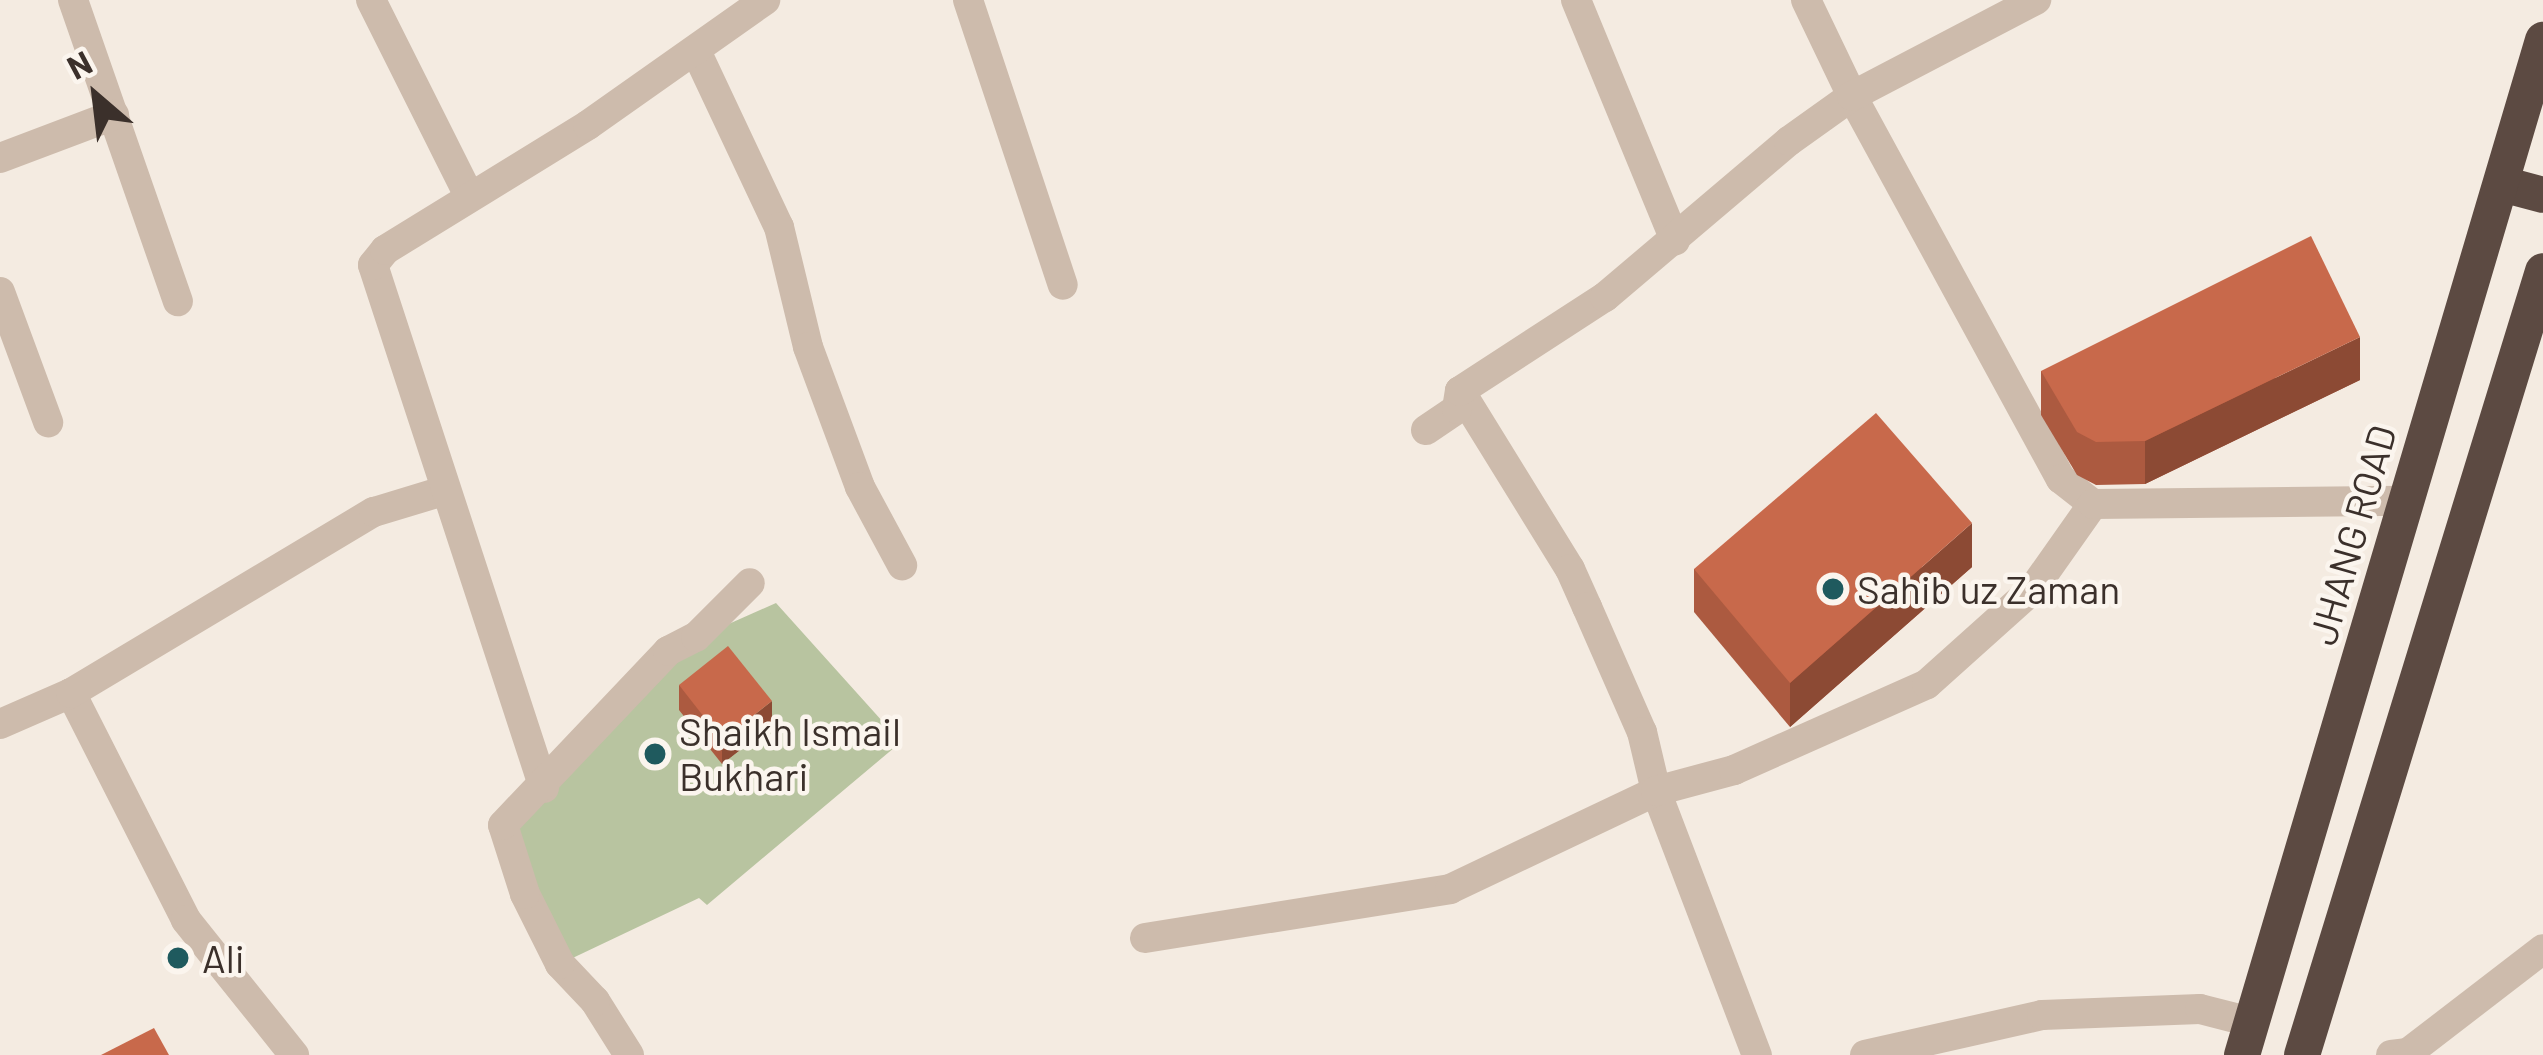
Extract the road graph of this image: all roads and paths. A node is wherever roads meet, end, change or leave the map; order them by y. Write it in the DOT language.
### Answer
graph roads {
  1 [pos="73,0"];
  2 [pos="371,0"];
  3 [pos="764,0"];
  4 [pos="968,0"];
  5 [pos="1576,0"];
  6 [pos="1806,0"];
  7 [pos="2036,0"];
  8 [pos="2543,40"];
  9 [pos="696,51"];
  10 [pos="1852,96"];
  11 [pos="114,115"];
  12 [pos="0,158"];
  13 [pos="2502,184"];
  14 [pos="467,194"];
  15 [pos="2543,196"];
  16 [pos="1675,239"];
  17 [pos="2543,272"];
  18 [pos="1063,285"];
  19 [pos="0,292"];
  20 [pos="178,301"];
  21 [pos="1460,391"];
  22 [pos="48,422"];
  23 [pos="1426,430"];
  24 [pos="443,490"];
  25 [pos="2405,501"];
  26 [pos="2093,504"];
  27 [pos="902,565"];
  28 [pos="750,583"];
  29 [pos="71,693"];
  30 [pos="0,724"];
  31 [pos="544,788"];
  32 [pos="1657,791"];
  33 [pos="1144,938"];
  34 [pos="2543,950"];
  35 [pos="2247,1039"];
  36 [pos="2404,1054"];
  37 [pos="294,1055"];
  38 [pos="629,1055"];
  39 [pos="1756,1055"];
  40 [pos="1865,1055"];
  41 [pos="2302,1055"];
  1 -- 11 [label="street"];
  2 -- 14 [label="street"];
  3 -- 9 [label="street"];
  4 -- 18 [label="street"];
  5 -- 16 [label="street"];
  6 -- 10 [label="street"];
  7 -- 10 [label="street"];
  8 -- 13 [label="highway, JHANG ROAD"];
  9 -- 14 [label="street"];
  9 -- 27 [label="street"];
  10 -- 16 [label="street"];
  10 -- 26 [label="street"];
  11 -- 12 [label="street"];
  11 -- 20 [label="street"];
  13 -- 15 [label="highway"];
  13 -- 25 [label="highway, JHANG ROAD"];
  14 -- 24 [label="street"];
  16 -- 21 [label="street"];
  17 -- 41 [label="highway"];
  19 -- 22 [label="street"];
  21 -- 23 [label="street"];
  21 -- 32 [label="street"];
  24 -- 29 [label="street"];
  24 -- 31 [label="street"];
  25 -- 26 [label="street"];
  25 -- 35 [label="highway, JHANG ROAD"];
  26 -- 32 [label="street"];
  28 -- 31 [label="street"];
  29 -- 30 [label="street"];
  29 -- 37 [label="street"];
  31 -- 38 [label="street"];
  32 -- 33 [label="street"];
  32 -- 39 [label="street"];
  34 -- 36 [label="street"];
  35 -- 40 [label="street"];
}
